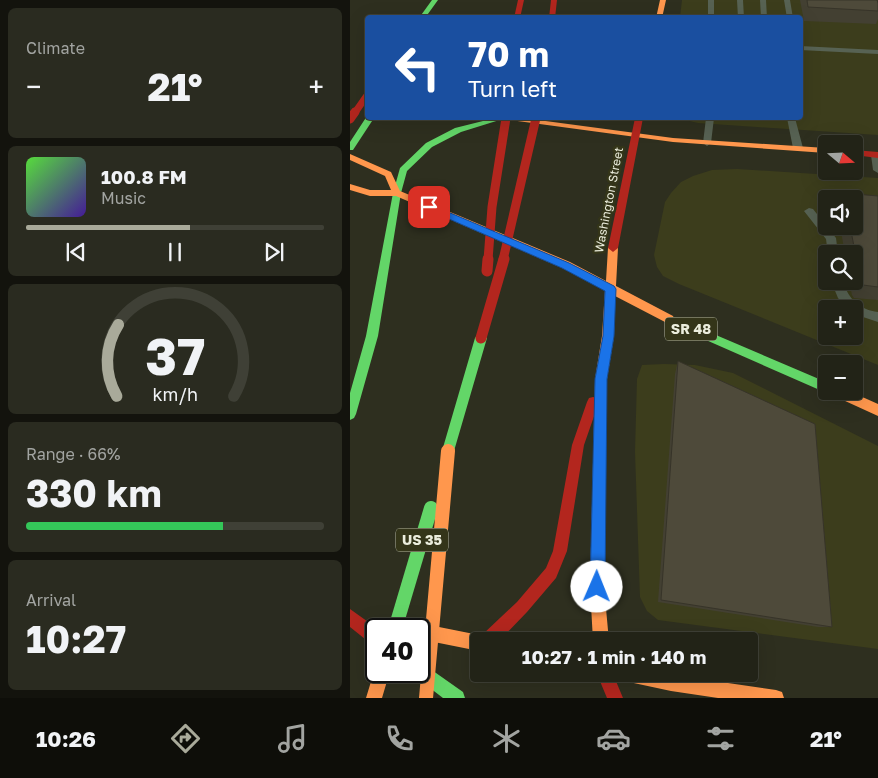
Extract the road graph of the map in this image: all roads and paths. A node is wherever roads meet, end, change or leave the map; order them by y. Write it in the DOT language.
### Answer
graph roads {
  1 [pos="521,0"];
  2 [pos="554,0"];
  3 [pos="663,0"];
  4 [pos="711,0"];
  5 [pos="740,0"];
  6 [pos="763,0"];
  7 [pos="787,0"];
  8 [pos="433,2"];
  9 [pos="424,15"];
  10 [pos="431,15"];
  11 [pos="518,15"];
  12 [pos="552,15"];
  13 [pos="660,15"];
  14 [pos="711,15"];
  15 [pos="741,15"];
  16 [pos="764,15"];
  17 [pos="790,15"];
  18 [pos="803,48"];
  19 [pos="878,52"];
  20 [pos="365,98"];
  21 [pos="350,106"];
  22 [pos="365,108"];
  23 [pos="350,119"];
  24 [pos="369,120"];
  25 [pos="494,120"];
  26 [pos="506,120"];
  27 [pos="525,120"];
  28 [pos="536,120"];
  29 [pos="639,120"];
  30 [pos="710,120"];
  31 [pos="792,120"];
  32 [pos="636,135"];
  33 [pos="707,143"];
  34 [pos="350,148"];
  35 [pos="798,148"];
  36 [pos="818,150"];
  37 [pos="863,154"];
  38 [pos="877,155"];
  39 [pos="350,157"];
  40 [pos="878,170"];
  41 [pos="350,187"];
  42 [pos="397,193"];
  43 [pos="810,211"];
  44 [pos="832,245"];
  45 [pos="610,289"];
  46 [pos="839,290"];
  47 [pos="878,317"];
  48 [pos="481,338"];
  49 [pos="601,379"];
  50 [pos="818,384"];
  51 [pos="856,400"];
  52 [pos="878,410"];
  53 [pos="350,414"];
  54 [pos="448,451"];
  55 [pos="350,617"];
  56 [pos="390,618"];
  57 [pos="365,620"];
  58 [pos="365,629"];
  59 [pos="497,632"];
  60 [pos="600,632"];
  61 [pos="430,633"];
  62 [pos="470,641"];
  63 [pos="430,677"];
  64 [pos="600,682"];
  65 [pos="607,682"];
  66 [pos="666,682"];
  67 [pos="378,683"];
  68 [pos="598,690"];
  69 [pos="374,698"];
  70 [pos="426,698"];
  71 [pos="458,698"];
  72 [pos="615,698"];
  73 [pos="776,698"];
  1 -- 11 [label="main road"];
  2 -- 12 [label="main road"];
  3 -- 13 [label="main road"];
  4 -- 14 [label="lane"];
  5 -- 15 [label="lane"];
  6 -- 16 [label="lane"];
  7 -- 17 [label="lane"];
  8 -- 9 [label="main road"];
  8 -- 10 [label="main road"];
  18 -- 19 [label="lane"];
  20 -- 23 [label="main road, bridge"];
  21 -- 22 [label="main road"];
  24 -- 34 [label="main road"];
  25 -- 42 [label="main road"];
  26 -- 48 [label="main road, bridge"];
  27 -- 32 [label="main road"];
  28 -- 48 [label="main road, US 35, bridge"];
  29 -- 32 [label="main road, Washington Street"];
  30 -- 33 [label="lane"];
  31 -- 35 [label="lane"];
  32 -- 33 [label="main road"];
  32 -- 45 [label="main road, Washington Street"];
  33 -- 35 [label="main road"];
  35 -- 36 [label="main road"];
  37 -- 38 [label="main road"];
  38 -- 40 [label="lane"];
  39 -- 42 [label="main road"];
  41 -- 42 [label="main road, SR 48"];
  42 -- 45 [label="main road, SR 48"];
  42 -- 53 [label="main road"];
  43 -- 44 [label="lane"];
  45 -- 49 [label="main road, Washington Street"];
  45 -- 50 [label="main road, SR 48"];
  46 -- 47 [label="lane"];
  48 -- 54 [label="main road, US 35"];
  49 -- 59 [label="main road"];
  49 -- 60 [label="main road"];
  51 -- 52 [label="main road"];
  54 -- 56 [label="main road, US 35, bridge"];
  54 -- 70 [label="main road, bridge"];
  55 -- 57 [label="main road"];
  55 -- 58 [label="main road"];
  61 -- 62 [label="main road"];
  63 -- 71 [label="main road"];
  64 -- 68 [label="main road"];
  65 -- 72 [label="main road"];
  66 -- 73 [label="main road"];
  67 -- 69 [label="main road"];
}
